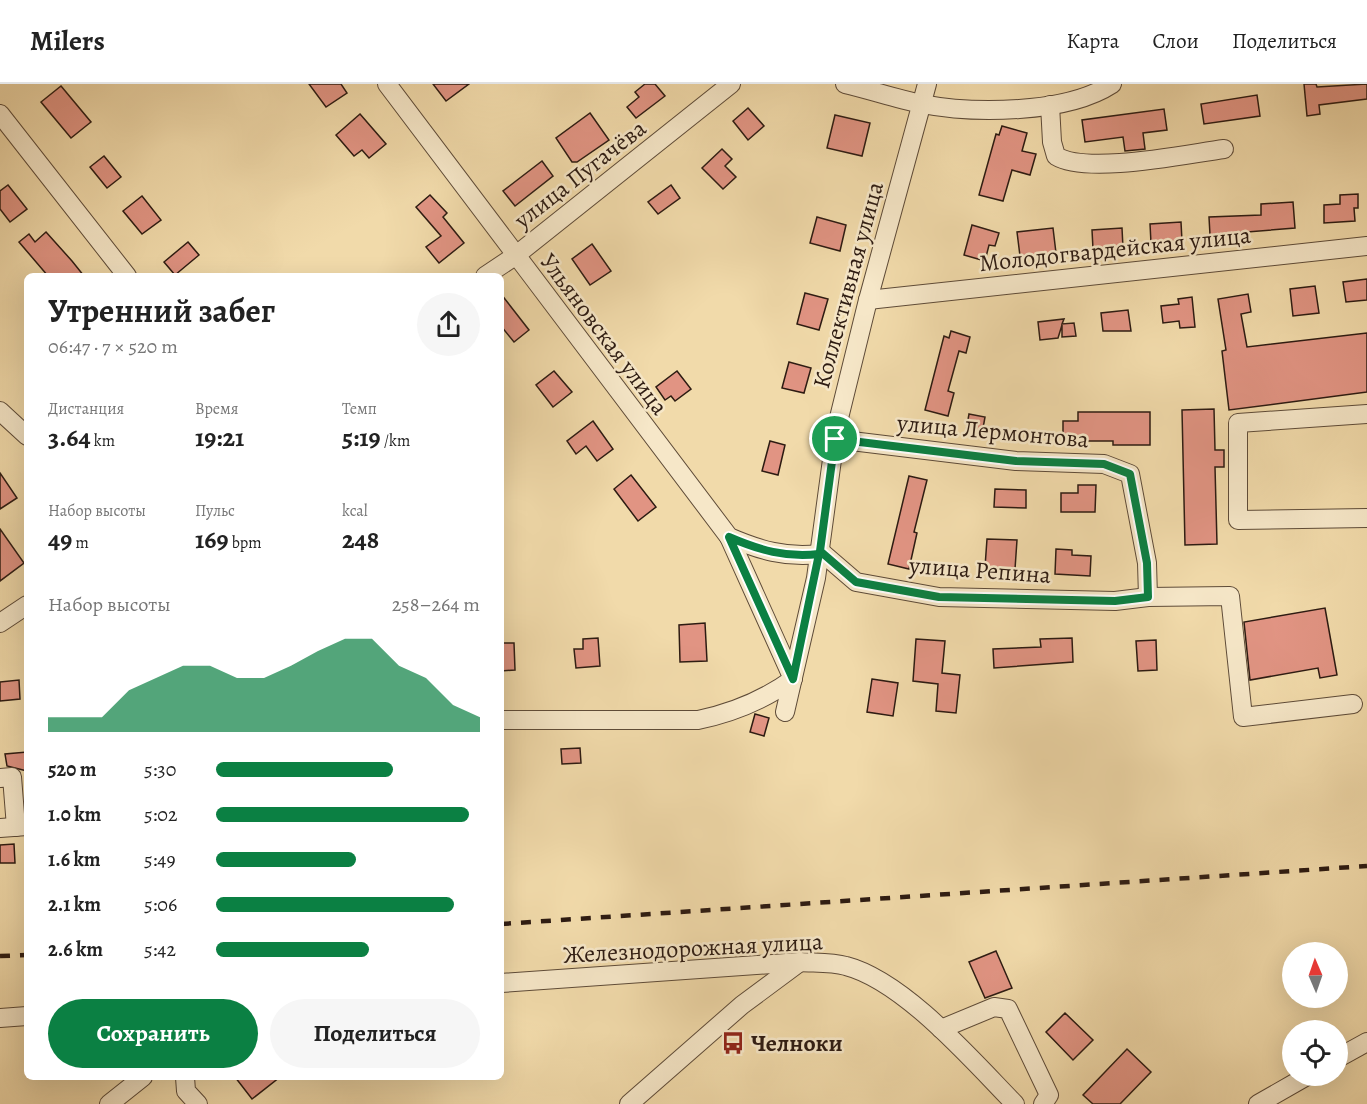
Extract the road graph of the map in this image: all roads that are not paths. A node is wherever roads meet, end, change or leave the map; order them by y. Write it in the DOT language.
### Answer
graph roads {
  1 [pos="387,84"];
  2 [pos="731,84"];
  3 [pos="845,84"];
  4 [pos="927,84"];
  5 [pos="1112,84"];
  6 [pos="921,104"];
  7 [pos="1050,105"];
  8 [pos="0,114"];
  9 [pos="1224,149"];
  10 [pos="1367,246"];
  11 [pos="515,256"];
  12 [pos="125,273"];
  13 [pos="490,273"];
  14 [pos="867,300"];
  15 [pos="0,411"];
  16 [pos="1367,414"];
  17 [pos="24,433"];
  18 [pos="835,439"];
  19 [pos="1367,519"];
  20 [pos="729,537"];
  21 [pos="820,552"];
  22 [pos="1148,597"];
  23 [pos="24,607"];
  24 [pos="0,623"];
  25 [pos="793,679"];
  26 [pos="1353,704"];
  27 [pos="785,712"];
  28 [pos="504,720"];
  29 [pos="13,776"];
  30 [pos="14,827"];
  31 [pos="800,962"];
  32 [pos="504,983"];
  33 [pos="24,1016"];
  34 [pos="0,1018"];
  35 [pos="941,1029"];
  36 [pos="1367,1042"];
  37 [pos="1348,1052"];
  38 [pos="138,1080"];
  39 [pos="185,1080"];
  40 [pos="1290,1086"];
  41 [pos="109,1104"];
  42 [pos="198,1104"];
  43 [pos="630,1104"];
  44 [pos="1015,1104"];
  45 [pos="1043,1104"];
  46 [pos="1258,1104"];
  1 -- 11 [label="street, Ульяновская улица"];
  2 -- 11 [label="street, улица Пугачёва"];
  3 -- 6 [label="street"];
  4 -- 6 [label="street, Коллективная улица"];
  5 -- 7 [label="street"];
  6 -- 7 [label="street"];
  6 -- 14 [label="street, Коллективная улица"];
  7 -- 9 [label="street"];
  8 -- 12 [label="street"];
  10 -- 14 [label="street, Молодогвардейская улица"];
  11 -- 13 [label="street, улица Пугачёва"];
  11 -- 20 [label="street, Ульяновская улица"];
  14 -- 18 [label="street, Коллективная улица"];
  15 -- 17 [label="street"];
  16 -- 19 [label="street"];
  18 -- 21 [label="street, Коллективная улица"];
  18 -- 22 [label="street, улица Лермонтова"];
  20 -- 21 [label="street, Ульяновская улица"];
  20 -- 25 [label="street"];
  21 -- 22 [label="street, улица Репина"];
  21 -- 25 [label="street, Коллективная улица"];
  22 -- 26 [label="street, улица Репина"];
  23 -- 24 [label="street"];
  25 -- 27 [label="street, Коллективная улица"];
  25 -- 28 [label="street"];
  29 -- 30 [label="street"];
  31 -- 32 [label="street, Железнодорожная улица"];
  31 -- 35 [label="street, Железнодорожная улица"];
  31 -- 43 [label="street"];
  33 -- 34 [label="street"];
  35 -- 44 [label="street, Железнодорожная улица"];
  35 -- 45 [label="street"];
  36 -- 37 [label="street"];
  38 -- 41 [label="street"];
  39 -- 42 [label="street"];
  40 -- 46 [label="street"];
}
